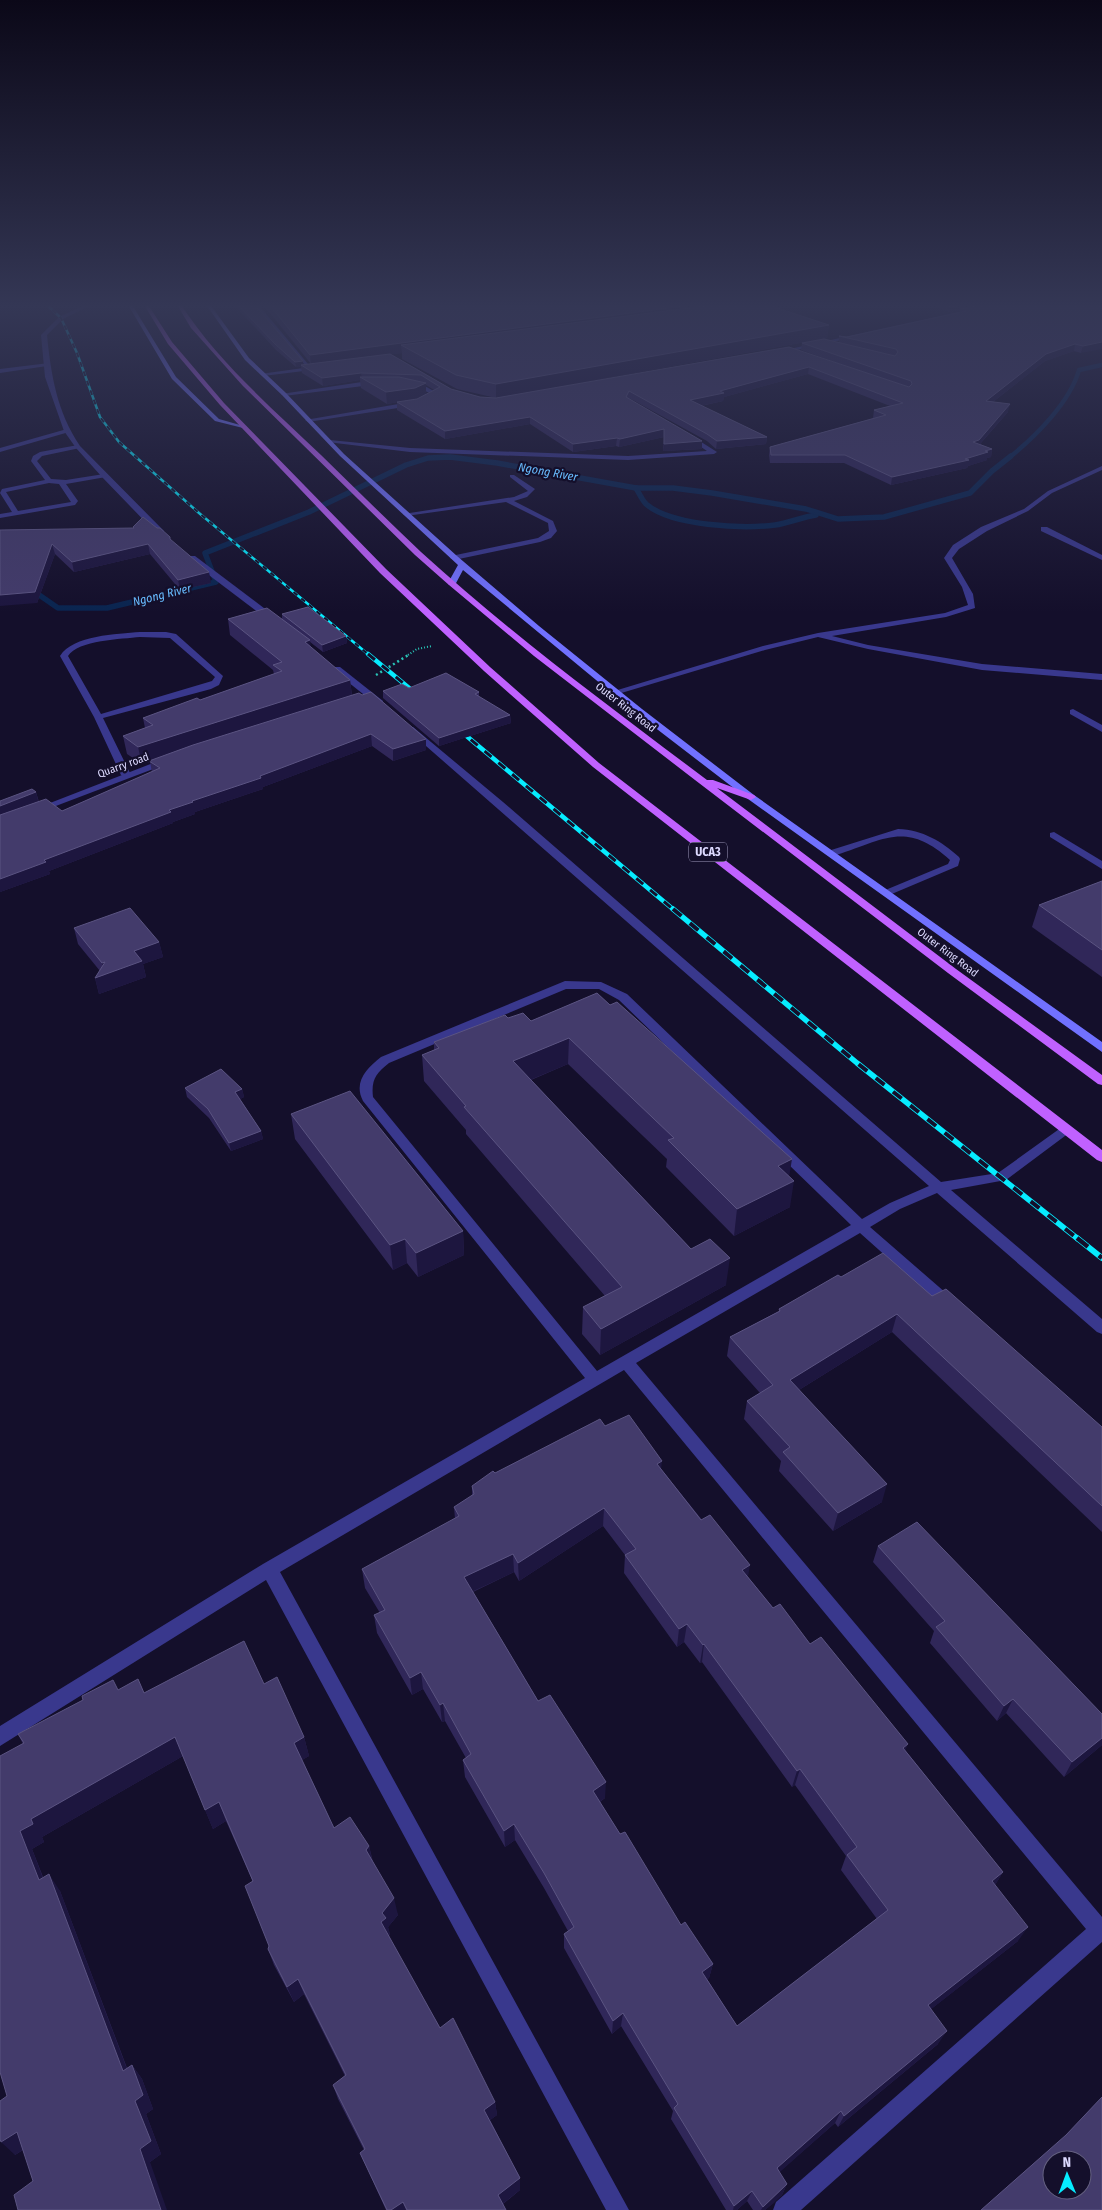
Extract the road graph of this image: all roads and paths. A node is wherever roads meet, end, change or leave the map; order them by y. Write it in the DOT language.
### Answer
graph roads {
  1 [pos="58,406"];
  2 [pos="203,406"];
  3 [pos="224,406"];
  4 [pos="268,406"];
  5 [pos="295,406"];
  6 [pos="397,406"];
  7 [pos="308,420"];
  8 [pos="245,428"];
  9 [pos="67,430"];
  10 [pos="679,431"];
  11 [pos="330,442"];
  12 [pos="78,447"];
  13 [pos="0,450"];
  14 [pos="1102,468"];
  15 [pos="104,476"];
  16 [pos="512,476"];
  17 [pos="48,481"];
  18 [pos="61,482"];
  19 [pos="507,500"];
  20 [pos="16,513"];
  21 [pos="406,514"];
  22 [pos="0,516"];
  23 [pos="1044,529"];
  24 [pos="167,538"];
  25 [pos="188,555"];
  26 [pos="1102,558"];
  27 [pos="458,561"];
  28 [pos="452,583"];
  29 [pos="280,625"];
  30 [pos="818,635"];
  31 [pos="439,644"];
  32 [pos="326,661"];
  33 [pos="378,674"];
  34 [pos="1102,677"];
  35 [pos="615,692"];
  36 [pos="386,707"];
  37 [pos="1073,712"];
  38 [pos="98,717"];
  39 [pos="401,720"];
  40 [pos="1102,729"];
  41 [pos="173,759"];
  42 [pos="126,775"];
  43 [pos="698,778"];
  44 [pos="751,797"];
  45 [pos="28,813"];
  46 [pos="1054,835"];
  47 [pos="832,853"];
  48 [pos="1102,866"];
  49 [pos="887,893"];
  50 [pos="1102,1048"];
  51 [pos="1102,1081"];
  52 [pos="1066,1130"];
  53 [pos="1102,1157"];
  54 [pos="938,1187"];
  55 [pos="862,1226"];
  56 [pos="957,1311"];
  57 [pos="1102,1328"];
  58 [pos="627,1363"];
  59 [pos="595,1380"];
  60 [pos="269,1569"];
  61 [pos="0,1737"];
  62 [pos="1101,1929"];
  63 [pos="618,2210"];
  64 [pos="784,2210"];
  1 -- 9 [label="street"];
  2 -- 8 [label="main road"];
  3 -- 8 [label="main road, UCA3"];
  4 -- 28 [label="main road, Outer Ring Road"];
  5 -- 7 [label="main road"];
  6 -- 7 [label="street"];
  7 -- 11 [label="main road"];
  8 -- 52 [label="main road, UCA3"];
  9 -- 12 [label="street"];
  9 -- 13 [label="street"];
  10 -- 11 [label="street"];
  11 -- 21 [label="main road"];
  12 -- 15 [label="street"];
  12 -- 17 [label="street"];
  14 -- 30 [label="street"];
  15 -- 18 [label="street"];
  15 -- 24 [label="street"];
  16 -- 19 [label="street"];
  17 -- 18 [label="street"];
  17 -- 20 [label="street"];
  18 -- 20 [label="street"];
  19 -- 21 [label="street"];
  19 -- 27 [label="street"];
  20 -- 22 [label="street"];
  21 -- 27 [label="main road"];
  23 -- 26 [label="street"];
  25 -- 29 [label="street"];
  27 -- 28 [label="main road"];
  27 -- 35 [label="main road"];
  28 -- 43 [label="main road, Outer Ring Road"];
  30 -- 34 [label="street"];
  30 -- 35 [label="street"];
  31 -- 33 [label="path"];
  32 -- 36 [label="street"];
  35 -- 44 [label="main road"];
  37 -- 40 [label="street"];
  38 -- 38 [label="street"];
  38 -- 42 [label="street"];
  39 -- 54 [label="street"];
  41 -- 42 [label="street, Quarry road"];
  42 -- 45 [label="street, Quarry road"];
  43 -- 44 [label="main road"];
  43 -- 51 [label="main road, Outer Ring Road"];
  44 -- 47 [label="main road"];
  46 -- 48 [label="street"];
  47 -- 49 [label="main road"];
  47 -- 49 [label="street"];
  49 -- 50 [label="main road"];
  52 -- 53 [label="main road, UCA3"];
  52 -- 54 [label="street"];
  54 -- 55 [label="street"];
  54 -- 57 [label="street"];
  55 -- 56 [label="street"];
  55 -- 58 [label="street"];
  55 -- 59 [label="street"];
  58 -- 59 [label="street"];
  58 -- 62 [label="street"];
  59 -- 60 [label="street"];
  60 -- 61 [label="street"];
  60 -- 63 [label="street"];
  62 -- 64 [label="street"];
}
